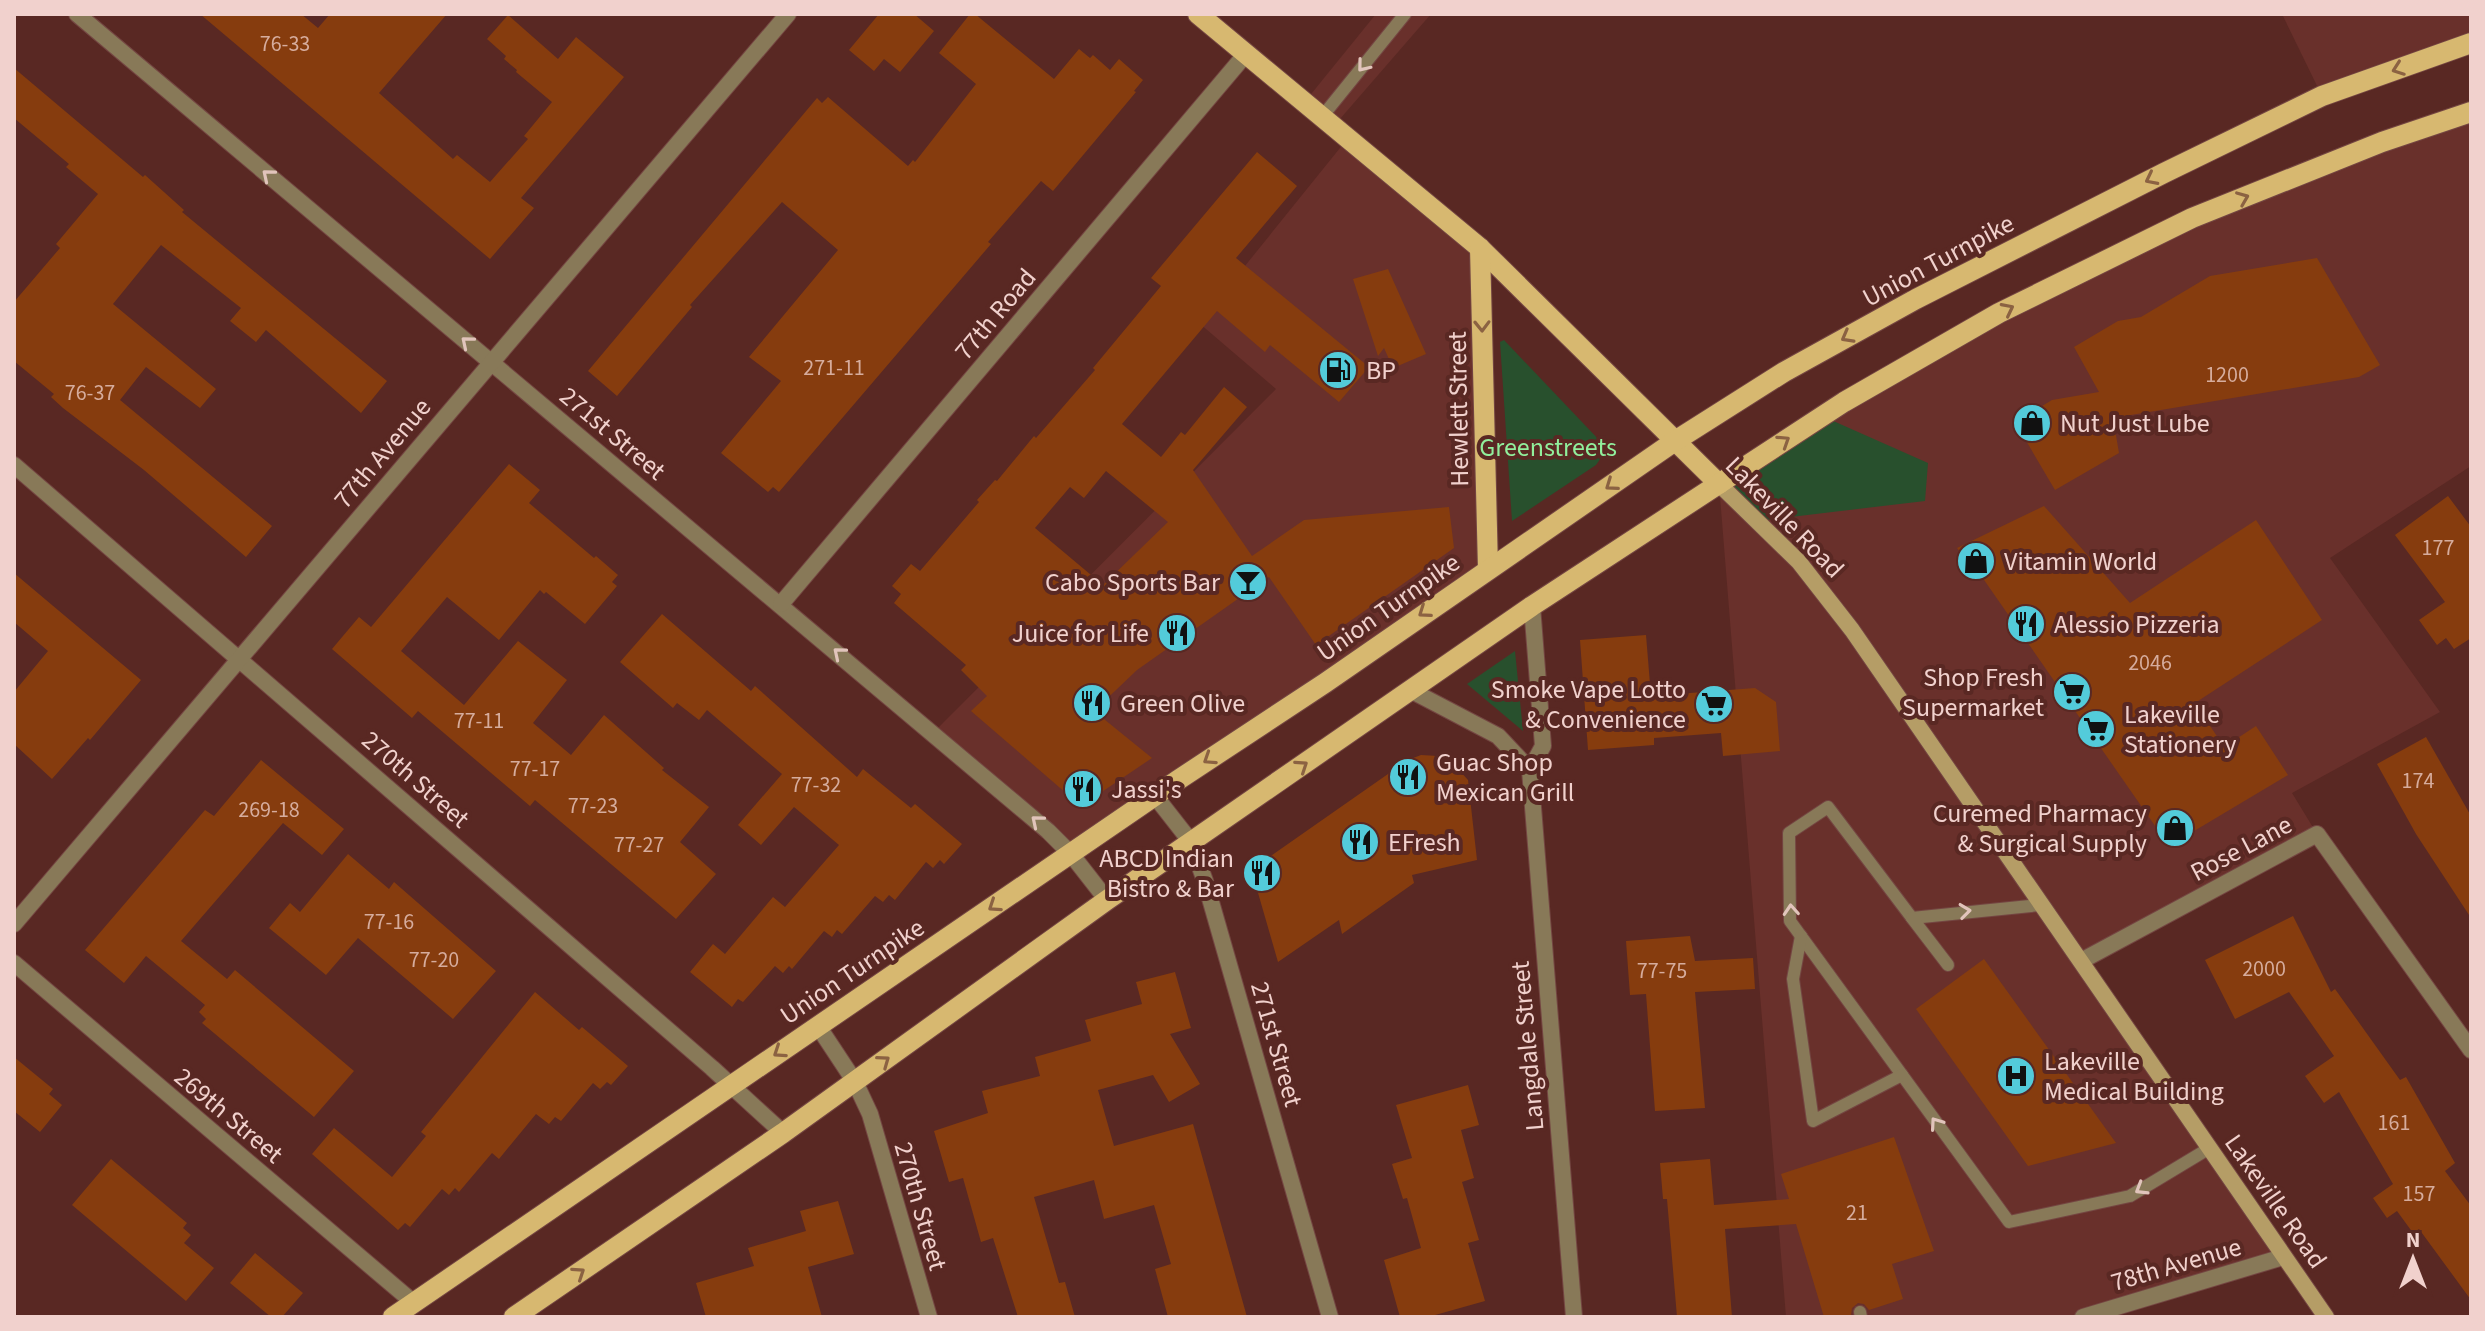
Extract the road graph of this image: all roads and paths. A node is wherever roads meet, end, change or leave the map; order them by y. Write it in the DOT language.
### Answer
graph roads {
  1 [pos="77,14"];
  2 [pos="788,14"];
  3 [pos="1198,14"];
  4 [pos="1405,14"];
  5 [pos="2471,43"];
  6 [pos="1245,55"];
  7 [pos="2471,112"];
  8 [pos="1321,118"];
  9 [pos="1480,248"];
  10 [pos="491,362"];
  11 [pos="1675,441"];
  12 [pos="14,465"];
  13 [pos="1719,484"];
  14 [pos="1488,569"];
  15 [pos="781,604"];
  16 [pos="1532,606"];
  17 [pos="240,658"];
  18 [pos="1412,691"];
  19 [pos="1530,770"];
  20 [pos="1155,796"];
  21 [pos="1191,842"];
  22 [pos="1071,854"];
  23 [pos="1107,900"];
  24 [pos="2040,905"];
  25 [pos="1912,918"];
  26 [pos="14,924"];
  27 [pos="1801,936"];
  28 [pos="2081,961"];
  29 [pos="14,963"];
  30 [pos="1948,965"];
  31 [pos="818,1026"];
  32 [pos="2471,1050"];
  33 [pos="1902,1075"];
  34 [pos="855,1082"];
  35 [pos="732,1085"];
  36 [pos="783,1133"];
  37 [pos="2208,1149"];
  38 [pos="2283,1257"];
  39 [pos="414,1303"];
  40 [pos="521,1315"];
  41 [pos="393,1317"];
  42 [pos="929,1317"];
  43 [pos="1330,1317"];
  44 [pos="1574,1317"];
  45 [pos="2083,1317"];
  46 [pos="2326,1317"];
  10 -- 1 [label="street, 271st Street, one-way"];
  2 -- 10 [label="street, 77th Avenue"];
  3 -- 6 [label="main road, Lakeville Road"];
  4 -- 8 [label="lane, one-way"];
  5 -- 11 [label="main road, Union Turnpike, one-way"];
  6 -- 8 [label="main road, Lakeville Road"];
  6 -- 15 [label="street, 77th Road"];
  13 -- 7 [label="main road, one-way"];
  8 -- 9 [label="main road, Lakeville Road"];
  9 -- 11 [label="main road, Lakeville Road"];
  9 -- 14 [label="main road, Hewlett Street, one-way"];
  10 -- 15 [label="street, 271st Street"];
  10 -- 17 [label="street, 77th Avenue"];
  11 -- 13 [label="main road, Lakeville Road"];
  11 -- 14 [label="main road, Union Turnpike, one-way"];
  12 -- 17 [label="street, 270th Street"];
  13 -- 16 [label="main road"];
  13 -- 24 [label="main road, Lakeville Road"];
  14 -- 20 [label="main road, Union Turnpike, one-way"];
  22 -- 15 [label="street, 271st Street, one-way"];
  16 -- 18 [label="main road"];
  16 -- 19 [label="street, Langdale Street"];
  17 -- 26 [label="street, 77th Avenue"];
  17 -- 35 [label="street, 270th Street"];
  18 -- 19 [label="street"];
  21 -- 18 [label="main road, one-way"];
  19 -- 44 [label="street, Langdale Street"];
  20 -- 21 [label="street, 271st Street"];
  20 -- 22 [label="main road, Union Turnpike"];
  21 -- 23 [label="main road"];
  21 -- 43 [label="street, 271st Street"];
  22 -- 23 [label="street, 271st Street"];
  22 -- 31 [label="main road, Union Turnpike, one-way"];
  34 -- 23 [label="main road, one-way"];
  25 -- 24 [label="lane, one-way"];
  24 -- 28 [label="main road, Lakeville Road"];
  27 -- 25 [label="lane, one-way"];
  25 -- 30 [label="lane"];
  27 -- 33 [label="lane"];
  27 -- 33 [label="lane"];
  28 -- 32 [label="street, Rose Lane"];
  28 -- 37 [label="main road, Lakeville Road"];
  29 -- 39 [label="street, 269th Street"];
  31 -- 34 [label="street, 270th Street"];
  31 -- 35 [label="main road, Union Turnpike, one-way"];
  37 -- 33 [label="lane, one-way"];
  34 -- 36 [label="main road"];
  34 -- 42 [label="street, 270th Street"];
  35 -- 36 [label="street, 270th Street"];
  35 -- 39 [label="main road, Union Turnpike"];
  40 -- 36 [label="main road, one-way"];
  37 -- 38 [label="main road, Lakeville Road"];
  38 -- 45 [label="street, 78th Avenue"];
  38 -- 46 [label="main road, Lakeville Road"];
  39 -- 41 [label="main road, Union Turnpike"];
}
